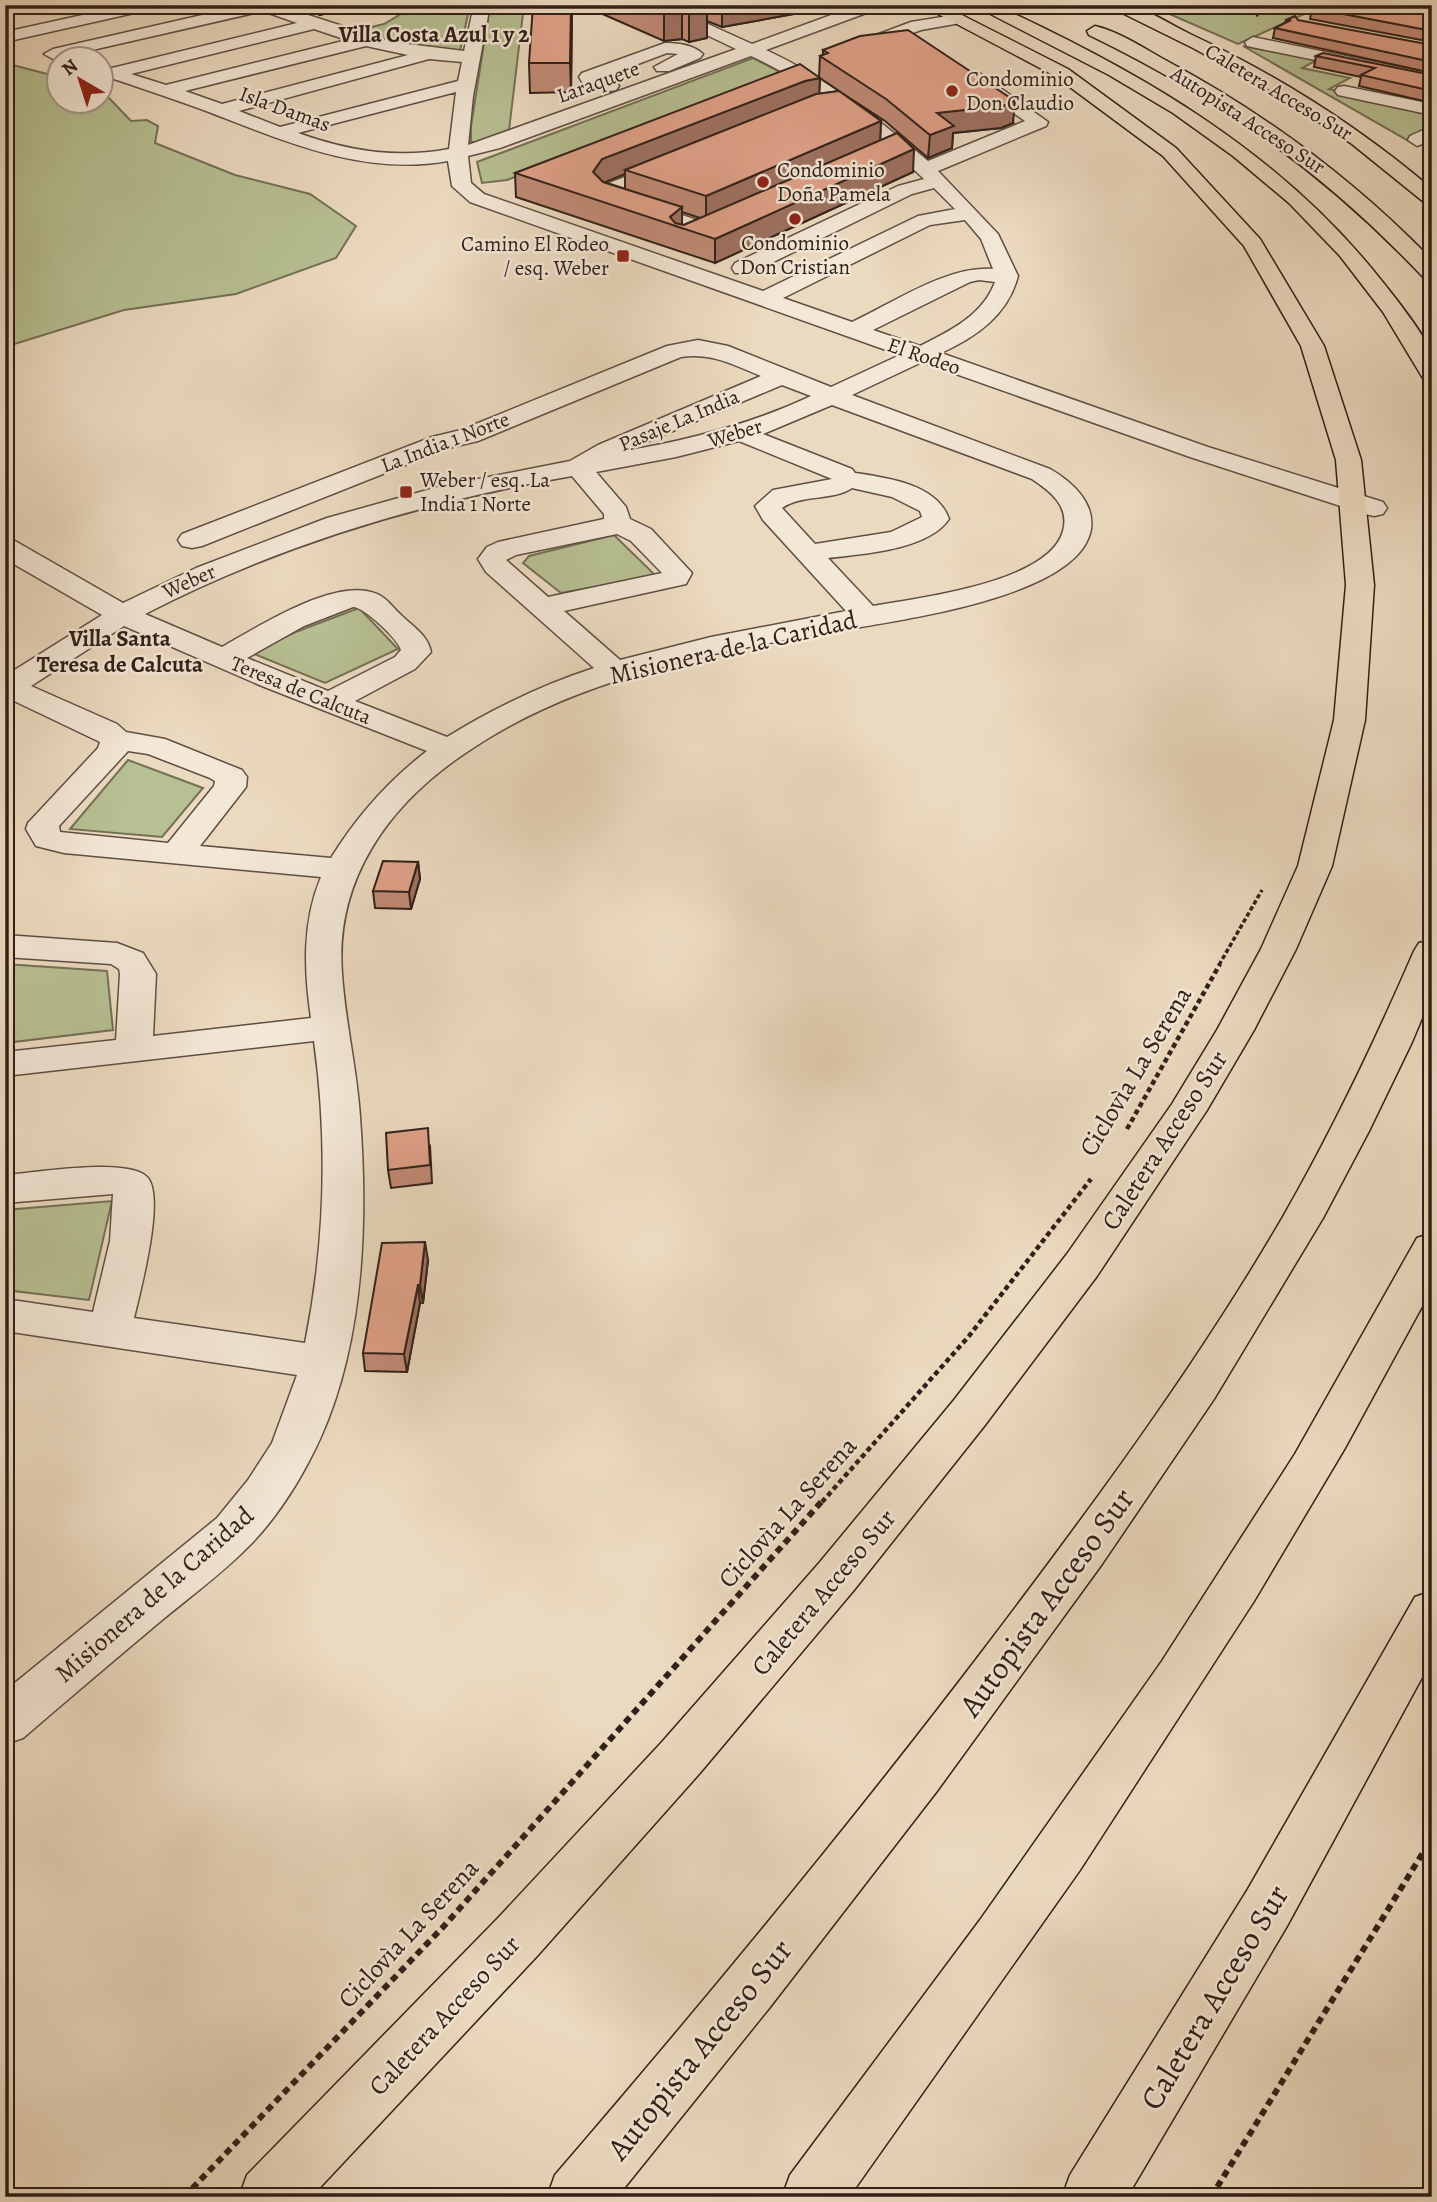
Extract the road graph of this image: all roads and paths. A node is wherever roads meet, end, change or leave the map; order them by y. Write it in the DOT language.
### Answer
graph roads {
  1 [pos="150,5"];
  2 [pos="482,5"];
  3 [pos="652,5"];
  4 [pos="859,5"];
  5 [pos="1114,5"];
  6 [pos="263,6"];
  7 [pos="1410,9"];
  8 [pos="1432,9"];
  9 [pos="957,10"];
  10 [pos="1432,18"];
  11 [pos="1075,22"];
  12 [pos="314,24"];
  13 [pos="889,36"];
  14 [pos="5,37"];
  15 [pos="364,41"];
  16 [pos="1252,42"];
  17 [pos="923,44"];
  18 [pos="105,46"];
  19 [pos="752,49"];
  20 [pos="46,52"];
  21 [pos="428,55"];
  22 [pos="472,57"];
  23 [pos="958,67"];
  24 [pos="116,69"];
  25 [pos="797,72"];
  26 [pos="116,74"];
  27 [pos="1432,79"];
  28 [pos="776,80"];
  29 [pos="468,85"];
  30 [pos="610,86"];
  31 [pos="167,90"];
  32 [pos="1344,91"];
  33 [pos="844,104"];
  34 [pos="816,107"];
  35 [pos="222,110"];
  36 [pos="1432,110"];
  37 [pos="557,121"];
  38 [pos="459,126"];
  39 [pos="440,129"];
  40 [pos="278,133"];
  41 [pos="392,142"];
  42 [pos="459,153"];
  43 [pos="353,155"];
  44 [pos="696,155"];
  45 [pos="659,170"];
  46 [pos="927,170"];
  47 [pos="688,178"];
  48 [pos="502,188"];
  49 [pos="666,192"];
  50 [pos="477,198"];
  51 [pos="1432,199"];
  52 [pos="634,206"];
  53 [pos="970,213"];
  54 [pos="731,219"];
  55 [pos="707,230"];
  56 [pos="642,258"];
  57 [pos="743,268"];
  58 [pos="1432,273"];
  59 [pos="1007,276"];
  60 [pos="762,300"];
  61 [pos="852,331"];
  62 [pos="894,346"];
  63 [pos="698,347"];
  64 [pos="919,355"];
  65 [pos="1432,375"];
  66 [pos="805,386"];
  67 [pos="740,433"];
  68 [pos="486,446"];
  69 [pos="578,467"];
  70 [pos="541,474"];
  71 [pos="846,479"];
  72 [pos="1374,508"];
  73 [pos="617,523"];
  74 [pos="5,547"];
  75 [pos="809,553"];
  76 [pos="232,562"];
  77 [pos="543,607"];
  78 [pos="121,614"];
  79 [pos="866,617"];
  80 [pos="223,659"];
  81 [pos="615,671"];
  82 [pos="6,688"];
  83 [pos="330,702"];
  84 [pos="116,740"];
  85 [pos="450,749"];
  86 [pos="176,854"];
  87 [pos="341,869"];
  88 [pos="1266,883"];
  89 [pos="5,946"];
  90 [pos="1432,951"];
  91 [pos="330,1028"];
  92 [pos="134,1050"];
  93 [pos="5,1064"];
  94 [pos="1124,1134"];
  95 [pos="1092,1178"];
  96 [pos="5,1189"];
  97 [pos="1432,1248"];
  98 [pos="5,1315"];
  99 [pos="110,1331"];
  100 [pos="322,1362"];
  101 [pos="1432,1611"];
  102 [pos="5,1722"];
  103 [pos="1432,1838"];
  104 [pos="184,2197"];
  105 [pos="270,2197"];
  106 [pos="577,2197"];
  107 [pos="813,2197"];
  108 [pos="1092,2197"];
  109 [pos="1211,2197"];
  1 -- 14 [label="street"];
  2 -- 22 [label="street"];
  3 -- 19 [label="street"];
  4 -- 19 [label="street, Laraquete"];
  5 -- 51 [label="main road, Caletera Acceso Sur"];
  6 -- 12 [label="street"];
  6 -- 18 [label="street"];
  7 -- 8 [label="street"];
  7 -- 10 [label="street"];
  9 -- 13 [label="street"];
  9 -- 65 [label="main road, Autopista Acceso Sur"];
  9 -- 72 [label="main road, Caletera Acceso Sur"];
  11 -- 58 [label="main road, Autopista Acceso Sur"];
  12 -- 15 [label="street"];
  12 -- 24 [label="street"];
  13 -- 17 [label="street"];
  13 -- 25 [label="street"];
  14 -- 20 [label="street"];
  15 -- 21 [label="street"];
  15 -- 31 [label="street"];
  16 -- 27 [label="street"];
  19 -- 25 [label="street"];
  19 -- 37 [label="street, Laraquete"];
  21 -- 22 [label="street"];
  21 -- 35 [label="street"];
  22 -- 29 [label="street"];
  23 -- 46 [label="street"];
  25 -- 28 [label="street"];
  25 -- 33 [label="street"];
  26 -- 31 [label="street, Isla Damas"];
  29 -- 38 [label="street"];
  29 -- 40 [label="street"];
  30 -- 30 [label="street"];
  30 -- 37 [label="street"];
  31 -- 35 [label="street, Isla Damas"];
  32 -- 36 [label="street"];
  33 -- 34 [label="street"];
  33 -- 46 [label="street"];
  35 -- 40 [label="street, Isla Damas"];
  37 -- 42 [label="street, Laraquete"];
  38 -- 39 [label="street"];
  38 -- 42 [label="street"];
  40 -- 43 [label="street, Isla Damas"];
  41 -- 43 [label="street"];
  42 -- 43 [label="street, Isla Damas"];
  42 -- 50 [label="street"];
  44 -- 45 [label="street"];
  45 -- 47 [label="street"];
  45 -- 52 [label="street"];
  46 -- 53 [label="street"];
  46 -- 57 [label="street"];
  48 -- 50 [label="street"];
  49 -- 52 [label="street"];
  50 -- 56 [label="street, El Rodeo"];
  52 -- 55 [label="street"];
  53 -- 59 [label="street"];
  53 -- 60 [label="street"];
  54 -- 55 [label="street"];
  55 -- 56 [label="street"];
  56 -- 60 [label="street, El Rodeo"];
  59 -- 61 [label="street"];
  59 -- 64 [label="street, Weber"];
  60 -- 61 [label="street, El Rodeo"];
  61 -- 62 [label="street, El Rodeo"];
  62 -- 64 [label="street, El Rodeo"];
  62 -- 66 [label="street, Weber"];
  63 -- 66 [label="street, Misionera de la Caridad"];
  63 -- 68 [label="street, La India 1 Norte"];
  64 -- 66 [label="street, Weber"];
  64 -- 72 [label="street, El Rodeo"];
  66 -- 67 [label="street, Weber"];
  66 -- 69 [label="street, Pasaje La India"];
  66 -- 79 [label="street, Misionera de la Caridad"];
  67 -- 69 [label="street, Weber"];
  67 -- 71 [label="street"];
  68 -- 70 [label="street"];
  68 -- 76 [label="street, La India 1 Norte"];
  69 -- 70 [label="street, Weber"];
  69 -- 73 [label="street"];
  70 -- 76 [label="street, Weber"];
  71 -- 75 [label="street"];
  71 -- 75 [label="street"];
  72 -- 105 [label="main road, Caletera Acceso Sur"];
  73 -- 77 [label="street"];
  73 -- 77 [label="street"];
  74 -- 78 [label="street, Teresa de Calcuta"];
  75 -- 79 [label="street"];
  76 -- 78 [label="street, Weber"];
  77 -- 81 [label="street"];
  78 -- 80 [label="street, Teresa de Calcuta"];
  78 -- 82 [label="street, Weber"];
  79 -- 81 [label="street, Misionera de la Caridad"];
  80 -- 83 [label="street, Teresa de Calcuta"];
  80 -- 83 [label="street"];
  81 -- 85 [label="street, Misionera de la Caridad"];
  82 -- 84 [label="street"];
  83 -- 85 [label="street, Teresa de Calcuta"];
  84 -- 86 [label="street"];
  84 -- 86 [label="street"];
  85 -- 87 [label="street, Misionera de la Caridad"];
  86 -- 87 [label="street"];
  87 -- 91 [label="street, Misionera de la Caridad"];
  88 -- 94 [label="path, Ciclovìa La Serena"];
  89 -- 92 [label="street"];
  90 -- 106 [label="main road, Autopista Acceso Sur"];
  91 -- 92 [label="street"];
  91 -- 100 [label="street, Misionera de la Caridad"];
  92 -- 93 [label="street"];
  95 -- 104 [label="path, Ciclovìa La Serena"];
  96 -- 99 [label="street"];
  97 -- 107 [label="main road"];
  98 -- 99 [label="street"];
  99 -- 100 [label="street"];
  100 -- 102 [label="street, Misionera de la Caridad"];
  101 -- 108 [label="main road, Caletera Acceso Sur"];
  103 -- 109 [label="path"];
}
